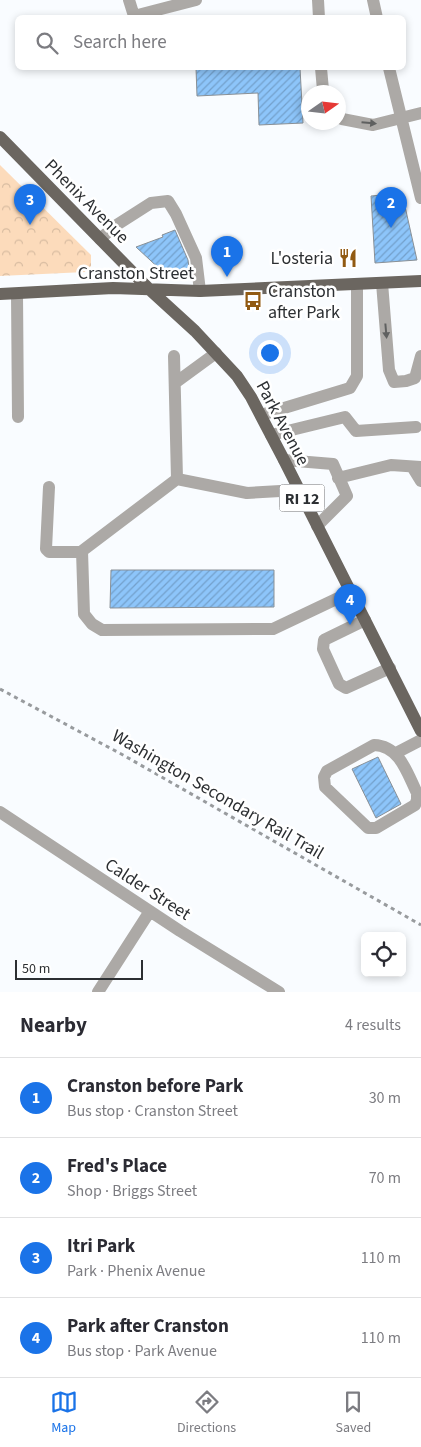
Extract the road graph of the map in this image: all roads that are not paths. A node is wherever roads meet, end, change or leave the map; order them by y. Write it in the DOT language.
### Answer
graph roads {
  1 [pos="129,0"];
  2 [pos="196,0"];
  3 [pos="318,0"];
  4 [pos="373,0"];
  5 [pos="134,15"];
  6 [pos="138,15"];
  7 [pos="319,15"];
  8 [pos="376,15"];
  9 [pos="321,70"];
  10 [pos="389,70"];
  11 [pos="323,85"];
  12 [pos="421,113"];
  13 [pos="401,118"];
  14 [pos="346,120"];
  15 [pos="0,137"];
  16 [pos="417,161"];
  17 [pos="421,198"];
  18 [pos="100,239"];
  19 [pos="421,281"];
  20 [pos="382,282"];
  21 [pos="356,284"];
  22 [pos="149,289"];
  23 [pos="200,291"];
  24 [pos="0,294"];
  25 [pos="17,294"];
  26 [pos="216,353"];
  27 [pos="174,356"];
  28 [pos="421,356"];
  29 [pos="175,383"];
  30 [pos="261,415"];
  31 [pos="18,417"];
  32 [pos="416,427"];
  33 [pos="271,435"];
  34 [pos="284,460"];
  35 [pos="417,467"];
  36 [pos="177,478"];
  37 [pos="338,478"];
  38 [pos="421,482"];
  39 [pos="49,487"];
  40 [pos="298,490"];
  41 [pos="316,526"];
  42 [pos="82,552"];
  43 [pos="351,592"];
  44 [pos="365,620"];
  45 [pos="390,668"];
  46 [pos="421,731"];
  47 [pos="421,740"];
  48 [pos="396,753"];
  49 [pos="0,812"];
  50 [pos="150,910"];
  51 [pos="98,992"];
  52 [pos="279,992"];
  1 -- 5 [label="street"];
  2 -- 6 [label="street"];
  3 -- 7 [label="street"];
  4 -- 8 [label="street"];
  9 -- 11 [label="street"];
  10 -- 13 [label="street"];
  12 -- 13 [label="street"];
  14 -- 13 [label="street, one-way"];
  13 -- 16 [label="street"];
  15 -- 18 [label="main road, Phenix Avenue / RI 12"];
  16 -- 17 [label="street"];
  18 -- 22 [label="main road, Phenix Avenue / RI 12"];
  18 -- 23 [label="street"];
  19 -- 20 [label="main road, Cranston Street"];
  20 -- 21 [label="main road, Cranston Street"];
  20 -- 28 [label="street, one-way"];
  21 -- 23 [label="main road, Cranston Street"];
  21 -- 30 [label="street"];
  22 -- 23 [label="main road, Cranston Street"];
  22 -- 25 [label="main road, Cranston Street"];
  22 -- 26 [label="main road, Park Avenue / RI 12"];
  24 -- 25 [label="main road, Cranston Street"];
  25 -- 31 [label="street"];
  26 -- 29 [label="street"];
  26 -- 30 [label="main road, Park Avenue / RI 12"];
  27 -- 29 [label="street"];
  29 -- 36 [label="street"];
  30 -- 33 [label="main road, Park Avenue / RI 12"];
  32 -- 33 [label="street"];
  33 -- 34 [label="main road, Park Avenue / RI 12"];
  34 -- 37 [label="street"];
  34 -- 40 [label="main road, Park Avenue / RI 12"];
  35 -- 37 [label="street"];
  35 -- 38 [label="street"];
  36 -- 40 [label="street"];
  36 -- 42 [label="street"];
  37 -- 41 [label="street"];
  39 -- 42 [label="street"];
  40 -- 41 [label="main road, Park Avenue / RI 12"];
  41 -- 43 [label="main road, Park Avenue / RI 12"];
  42 -- 43 [label="street"];
  43 -- 44 [label="main road, Park Avenue / RI 12"];
  44 -- 45 [label="main road, Park Avenue / RI 12"];
  44 -- 45 [label="street"];
  45 -- 46 [label="main road, Park Avenue / RI 12"];
  47 -- 48 [label="street"];
  48 -- 48 [label="street"];
  49 -- 50 [label="street, Calder Street"];
  50 -- 51 [label="street"];
  50 -- 52 [label="street, Calder Street"];
}
